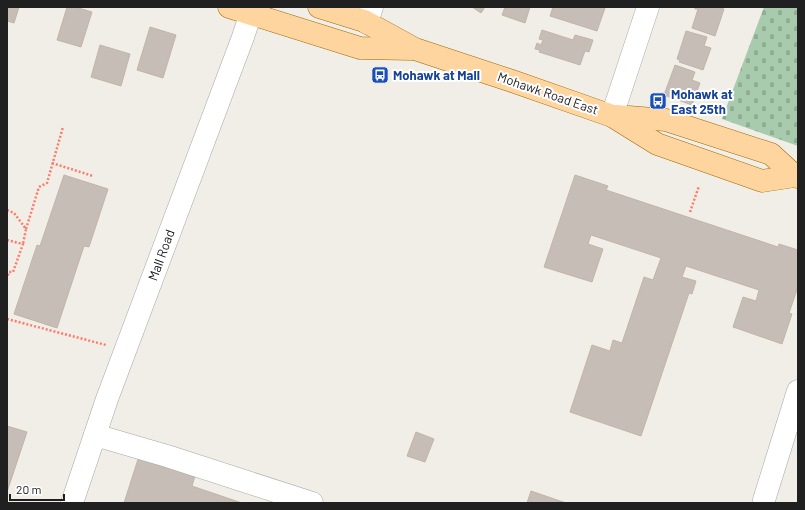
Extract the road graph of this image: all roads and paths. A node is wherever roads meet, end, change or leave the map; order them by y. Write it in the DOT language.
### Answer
graph roads {
  1 [pos="228,7"];
  2 [pos="319,7"];
  3 [pos="648,7"];
  4 [pos="252,11"];
  5 [pos="370,15"];
  6 [pos="415,49"];
  7 [pos="612,116"];
  8 [pos="62,127"];
  9 [pos="52,163"];
  10 [pos="92,176"];
  11 [pos="797,177"];
  12 [pos="699,186"];
  13 [pos="7,210"];
  14 [pos="690,212"];
  15 [pos="26,229"];
  16 [pos="7,240"];
  17 [pos="23,244"];
  18 [pos="7,277"];
  19 [pos="7,319"];
  20 [pos="125,351"];
  21 [pos="798,391"];
  22 [pos="95,435"];
  23 [pos="764,500"];
  24 [pos="72,503"];
  25 [pos="312,503"];
  1 -- 4 [label="main road, Mohawk Road East"];
  2 -- 5 [label="main road, Mohawk Road East"];
  3 -- 7 [label="street"];
  4 -- 6 [label="main road, Mohawk Road East"];
  4 -- 20 [label="street, Mall Road"];
  5 -- 6 [label="main road, Mohawk Road East"];
  6 -- 7 [label="main road, Mohawk Road East"];
  7 -- 11 [label="main road, Mohawk Road East"];
  8 -- 9 [label="path"];
  9 -- 10 [label="path"];
  9 -- 15 [label="path"];
  12 -- 14 [label="path"];
  13 -- 15 [label="path"];
  15 -- 17 [label="path"];
  16 -- 17 [label="path"];
  17 -- 18 [label="path"];
  19 -- 20 [label="path"];
  20 -- 22 [label="street, Mall Road"];
  21 -- 23 [label="street"];
  22 -- 24 [label="street, Mall Road"];
  22 -- 25 [label="street"];
}
